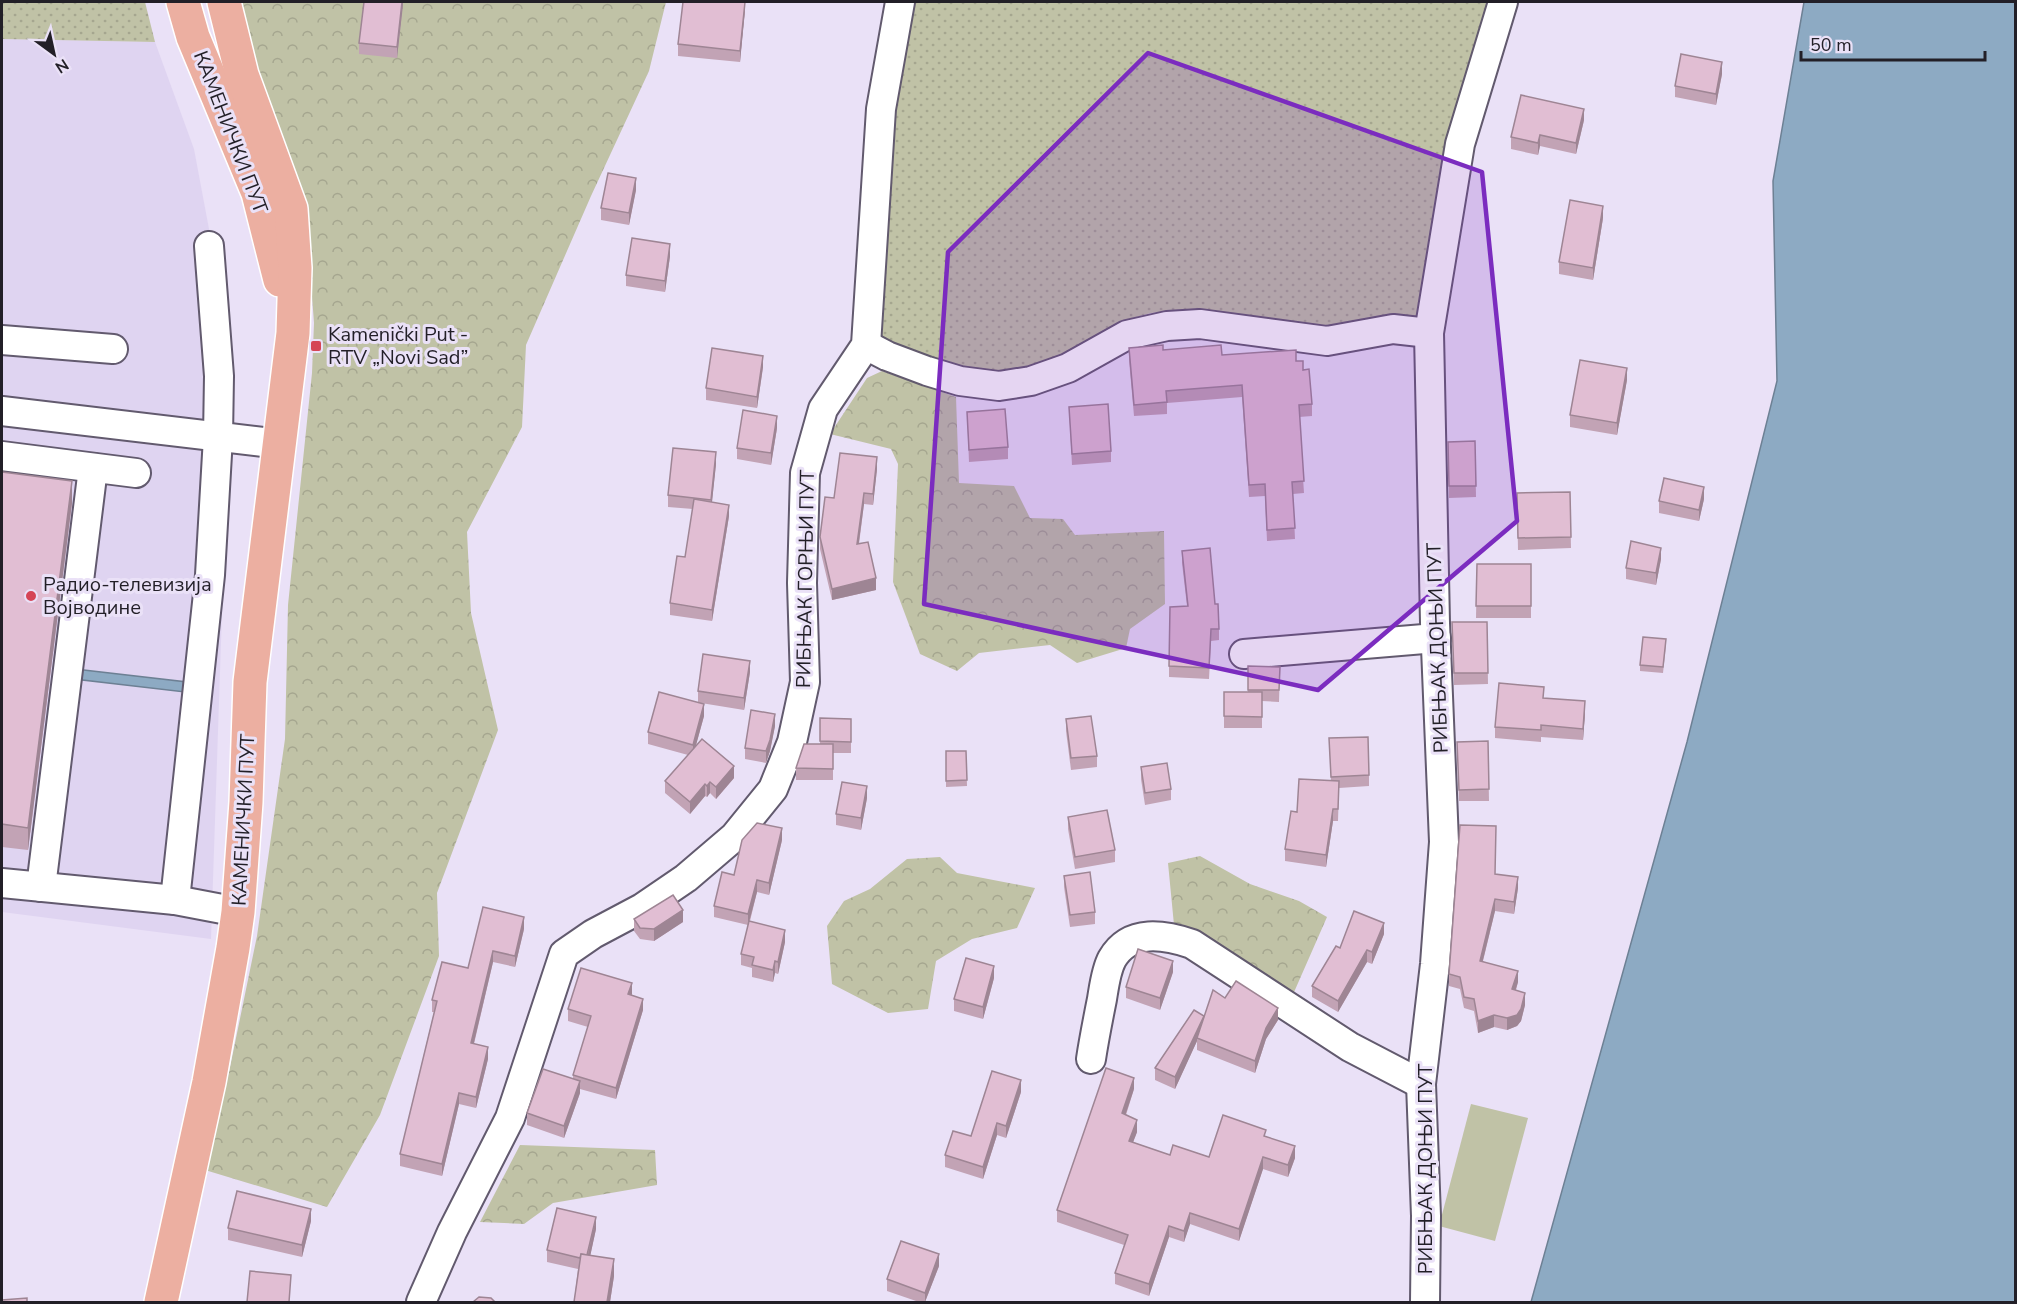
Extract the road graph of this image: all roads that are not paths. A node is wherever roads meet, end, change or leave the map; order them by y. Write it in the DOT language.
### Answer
graph roads {
  1 [pos="183,2"];
  2 [pos="224,2"];
  3 [pos="900,2"];
  4 [pos="1503,2"];
  5 [pos="209,246"];
  6 [pos="293,333"];
  7 [pos="1429,333"];
  8 [pos="2,340"];
  9 [pos="866,345"];
  10 [pos="113,349"];
  11 [pos="2,411"];
  12 [pos="218,437"];
  13 [pos="280,444"];
  14 [pos="2,456"];
  15 [pos="93,468"];
  16 [pos="136,473"];
  17 [pos="1436,638"];
  18 [pos="1244,654"];
  19 [pos="2,883"];
  20 [pos="41,887"];
  21 [pos="176,900"];
  22 [pos="238,912"];
  23 [pos="1091,1059"];
  24 [pos="1421,1084"];
  25 [pos="161,1302"];
  26 [pos="421,1302"];
  27 [pos="1425,1302"];
  1 -- 6 [label="main road, КАМЕНИЧКИ ПУТ"];
  2 -- 6 [label="main road, КАМЕНИЧКИ ПУТ"];
  3 -- 9 [label="street"];
  4 -- 7 [label="street, РИБЊАК ДОЊИ ПУТ"];
  5 -- 12 [label="street"];
  6 -- 13 [label="main road, КАМЕНИЧКИ ПУТ"];
  7 -- 9 [label="street"];
  7 -- 17 [label="street, РИБЊАК ДОЊИ ПУТ"];
  8 -- 10 [label="street"];
  9 -- 26 [label="street, РИБЊАК ГОРЊИ ПУТ"];
  11 -- 12 [label="street"];
  12 -- 13 [label="street"];
  12 -- 21 [label="street"];
  13 -- 22 [label="main road, КАМЕНИЧКИ ПУТ"];
  14 -- 15 [label="street"];
  15 -- 16 [label="street"];
  15 -- 20 [label="street"];
  17 -- 18 [label="street"];
  17 -- 24 [label="street, РИБЊАК ДОЊИ ПУТ"];
  19 -- 20 [label="street"];
  20 -- 21 [label="street"];
  21 -- 22 [label="street"];
  22 -- 25 [label="main road, КАМЕНИЧКИ ПУТ"];
  23 -- 24 [label="street"];
  24 -- 27 [label="street, РИБЊАК ДОЊИ ПУТ"];
}
